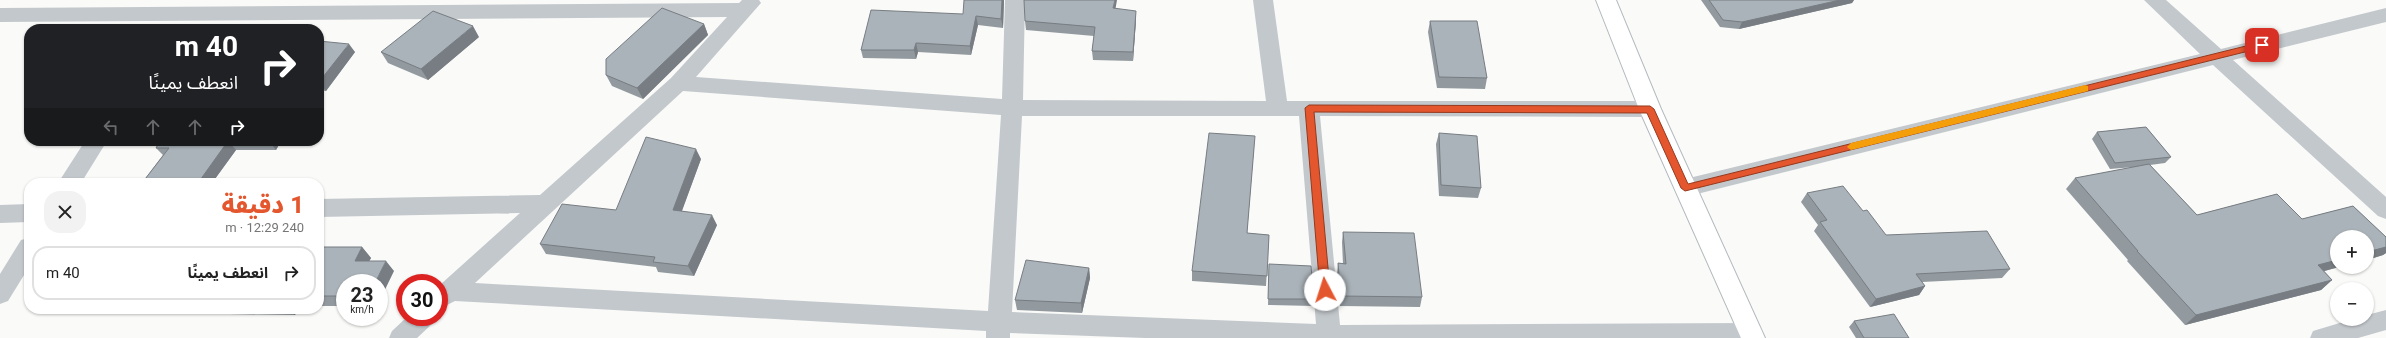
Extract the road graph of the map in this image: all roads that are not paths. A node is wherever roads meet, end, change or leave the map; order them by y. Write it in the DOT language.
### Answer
graph roads {
  1 [pos="1014,0"];
  2 [pos="1263,0"];
  3 [pos="1606,0"];
  4 [pos="2154,0"];
  5 [pos="750,5"];
  6 [pos="166,14"];
  7 [pos="0,15"];
  8 [pos="2386,15"];
  9 [pos="2216,56"];
  10 [pos="678,83"];
  11 [pos="1012,108"];
  12 [pos="1278,108"];
  13 [pos="1309,108"];
  14 [pos="1650,109"];
  15 [pos="93,146"];
  16 [pos="72,178"];
  17 [pos="1685,188"];
  18 [pos="543,204"];
  19 [pos="324,208"];
  20 [pos="2386,210"];
  21 [pos="24,213"];
  22 [pos="0,214"];
  23 [pos="24,255"];
  24 [pos="448,292"];
  25 [pos="0,294"];
  26 [pos="448,296"];
  27 [pos="2386,320"];
  28 [pos="413,326"];
  29 [pos="998,330"];
  30 [pos="1752,336"];
  31 [pos="1329,337"];
  32 [pos="402,338"];
  33 [pos="2322,338"];
  1 -- 11 [label="street"];
  2 -- 12 [label="street"];
  3 -- 14 [label="street"];
  4 -- 9 [label="street"];
  5 -- 6 [label="street"];
  5 -- 10 [label="street"];
  6 -- 7 [label="street"];
  8 -- 9 [label="street"];
  9 -- 17 [label="street"];
  9 -- 20 [label="street"];
  10 -- 11 [label="street"];
  10 -- 18 [label="street"];
  11 -- 12 [label="street"];
  11 -- 29 [label="street"];
  12 -- 13 [label="street"];
  13 -- 14 [label="street"];
  13 -- 31 [label="street"];
  14 -- 17 [label="street"];
  15 -- 16 [label="street"];
  17 -- 30 [label="street"];
  18 -- 19 [label="street"];
  18 -- 24 [label="street"];
  21 -- 22 [label="street"];
  23 -- 25 [label="street"];
  26 -- 29 [label="street"];
  27 -- 33 [label="street"];
  28 -- 32 [label="street"];
  29 -- 31 [label="street"];
  30 -- 31 [label="street"];
}
